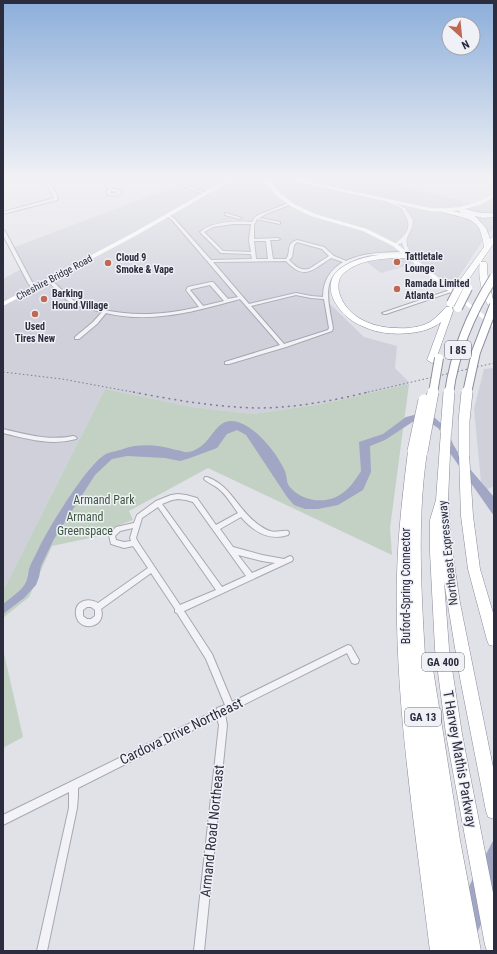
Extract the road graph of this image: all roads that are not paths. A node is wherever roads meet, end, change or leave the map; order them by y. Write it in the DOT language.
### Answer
graph roads {
  1 [pos="152,225"];
  2 [pos="178,225"];
  3 [pos="225,225"];
  4 [pos="252,225"];
  5 [pos="347,225"];
  6 [pos="412,225"];
  7 [pos="482,225"];
  8 [pos="3,231"];
  9 [pos="404,238"];
  10 [pos="494,238"];
  11 [pos="278,239"];
  12 [pos="251,240"];
  13 [pos="268,240"];
  14 [pos="397,245"];
  15 [pos="490,248"];
  16 [pos="253,253"];
  17 [pos="408,253"];
  18 [pos="332,256"];
  19 [pos="254,260"];
  20 [pos="270,260"];
  21 [pos="287,260"];
  22 [pos="212,261"];
  23 [pos="346,262"];
  24 [pos="483,264"];
  25 [pos="494,277"];
  26 [pos="48,280"];
  27 [pos="464,286"];
  28 [pos="34,287"];
  29 [pos="452,291"];
  30 [pos="242,297"];
  31 [pos="326,298"];
  32 [pos="227,301"];
  33 [pos="3,304"];
  34 [pos="249,305"];
  35 [pos="494,306"];
  36 [pos="453,307"];
  37 [pos="202,308"];
  38 [pos="104,312"];
  39 [pos="384,313"];
  40 [pos="494,320"];
  41 [pos="494,326"];
  42 [pos="77,338"];
  43 [pos="284,346"];
  44 [pos="227,363"];
  45 [pos="3,432"];
  46 [pos="74,438"];
  47 [pos="417,451"];
  48 [pos="207,479"];
  49 [pos="442,500"];
  50 [pos="158,503"];
  51 [pos="241,514"];
  52 [pos="136,525"];
  53 [pos="216,528"];
  54 [pos="286,533"];
  55 [pos="134,541"];
  56 [pos="232,550"];
  57 [pos="152,569"];
  58 [pos="250,576"];
  59 [pos="414,579"];
  60 [pos="220,590"];
  61 [pos="98,606"];
  62 [pos="178,610"];
  63 [pos="494,640"];
  64 [pos="355,660"];
  65 [pos="230,707"];
  66 [pos="220,712"];
  67 [pos="73,785"];
  68 [pos="494,811"];
  69 [pos="3,820"];
  70 [pos="494,945"];
  71 [pos="42,951"];
  72 [pos="199,951"];
  73 [pos="439,951"];
  74 [pos="455,951"];
  75 [pos="472,951"];
  1 -- 26 [label="main road, Cheshire Bridge Road"];
  2 -- 22 [label="street"];
  3 -- 16 [label="street"];
  4 -- 12 [label="street"];
  5 -- 14 [label="main road"];
  6 -- 9 [label="street"];
  7 -- 15 [label="highway"];
  8 -- 28 [label="street"];
  9 -- 14 [label="street"];
  9 -- 17 [label="street"];
  10 -- 15 [label="highway, Buford-Spring Connector / GA 13"];
  11 -- 13 [label="street"];
  12 -- 13 [label="street"];
  12 -- 16 [label="street"];
  13 -- 20 [label="street"];
  14 -- 17 [label="main road"];
  15 -- 24 [label="highway, Buford-Spring Connector / GA 13"];
  15 -- 27 [label="highway, Buford-Spring Connector / GA 13"];
  16 -- 19 [label="street"];
  17 -- 23 [label="street"];
  17 -- 29 [label="main road"];
  17 -- 36 [label="highway"];
  17 -- 40 [label="main road"];
  18 -- 21 [label="street"];
  18 -- 21 [label="street"];
  18 -- 23 [label="street"];
  19 -- 20 [label="street"];
  19 -- 22 [label="street"];
  20 -- 21 [label="street"];
  22 -- 30 [label="street"];
  23 -- 31 [label="street"];
  24 -- 27 [label="highway, Buford-Spring Connector / GA 13"];
  24 -- 35 [label="highway"];
  25 -- 49 [label="highway, Northeast Expressway / I 85, bridge"];
  26 -- 28 [label="main road, Cheshire Bridge Road"];
  26 -- 38 [label="street"];
  27 -- 36 [label="highway, Buford-Spring Connector / GA 13, bridge"];
  28 -- 33 [label="main road, Cheshire Bridge Road"];
  29 -- 39 [label="street"];
  29 -- 41 [label="main road"];
  30 -- 32 [label="street"];
  30 -- 34 [label="street"];
  31 -- 34 [label="street"];
  31 -- 43 [label="street"];
  32 -- 37 [label="street"];
  32 -- 37 [label="street"];
  34 -- 43 [label="street"];
  35 -- 63 [label="highway, Northeast Expressway / I 85, bridge"];
  36 -- 47 [label="highway, Buford-Spring Connector / GA 13, bridge"];
  37 -- 38 [label="street"];
  38 -- 42 [label="street"];
  43 -- 44 [label="street"];
  45 -- 46 [label="street"];
  47 -- 59 [label="highway, Buford-Spring Connector / GA 13"];
  47 -- 73 [label="highway, Buford-Spring Connector / GA 13"];
  48 -- 51 [label="street"];
  49 -- 68 [label="highway, Northeast Expressway / I 85"];
  49 -- 70 [label="highway, T Harvey Mathis Parkway / GA 400"];
  50 -- 52 [label="street"];
  50 -- 53 [label="street"];
  50 -- 60 [label="street"];
  51 -- 53 [label="street"];
  51 -- 54 [label="street"];
  52 -- 55 [label="street"];
  52 -- 55 [label="street"];
  53 -- 56 [label="street"];
  55 -- 57 [label="street"];
  56 -- 58 [label="street"];
  56 -- 58 [label="street"];
  57 -- 61 [label="street"];
  57 -- 62 [label="street"];
  58 -- 60 [label="street"];
  59 -- 74 [label="highway, Buford-Spring Connector / GA 13"];
  59 -- 75 [label="highway"];
  60 -- 62 [label="street"];
  62 -- 65 [label="street"];
  64 -- 65 [label="street, Cardova Drive Northeast"];
  65 -- 66 [label="street, Cardova Drive Northeast"];
  66 -- 67 [label="street, Cardova Drive Northeast"];
  66 -- 72 [label="street, Armand Road Northeast"];
  67 -- 69 [label="street, Cardova Drive Northeast"];
  67 -- 71 [label="street"];
}
